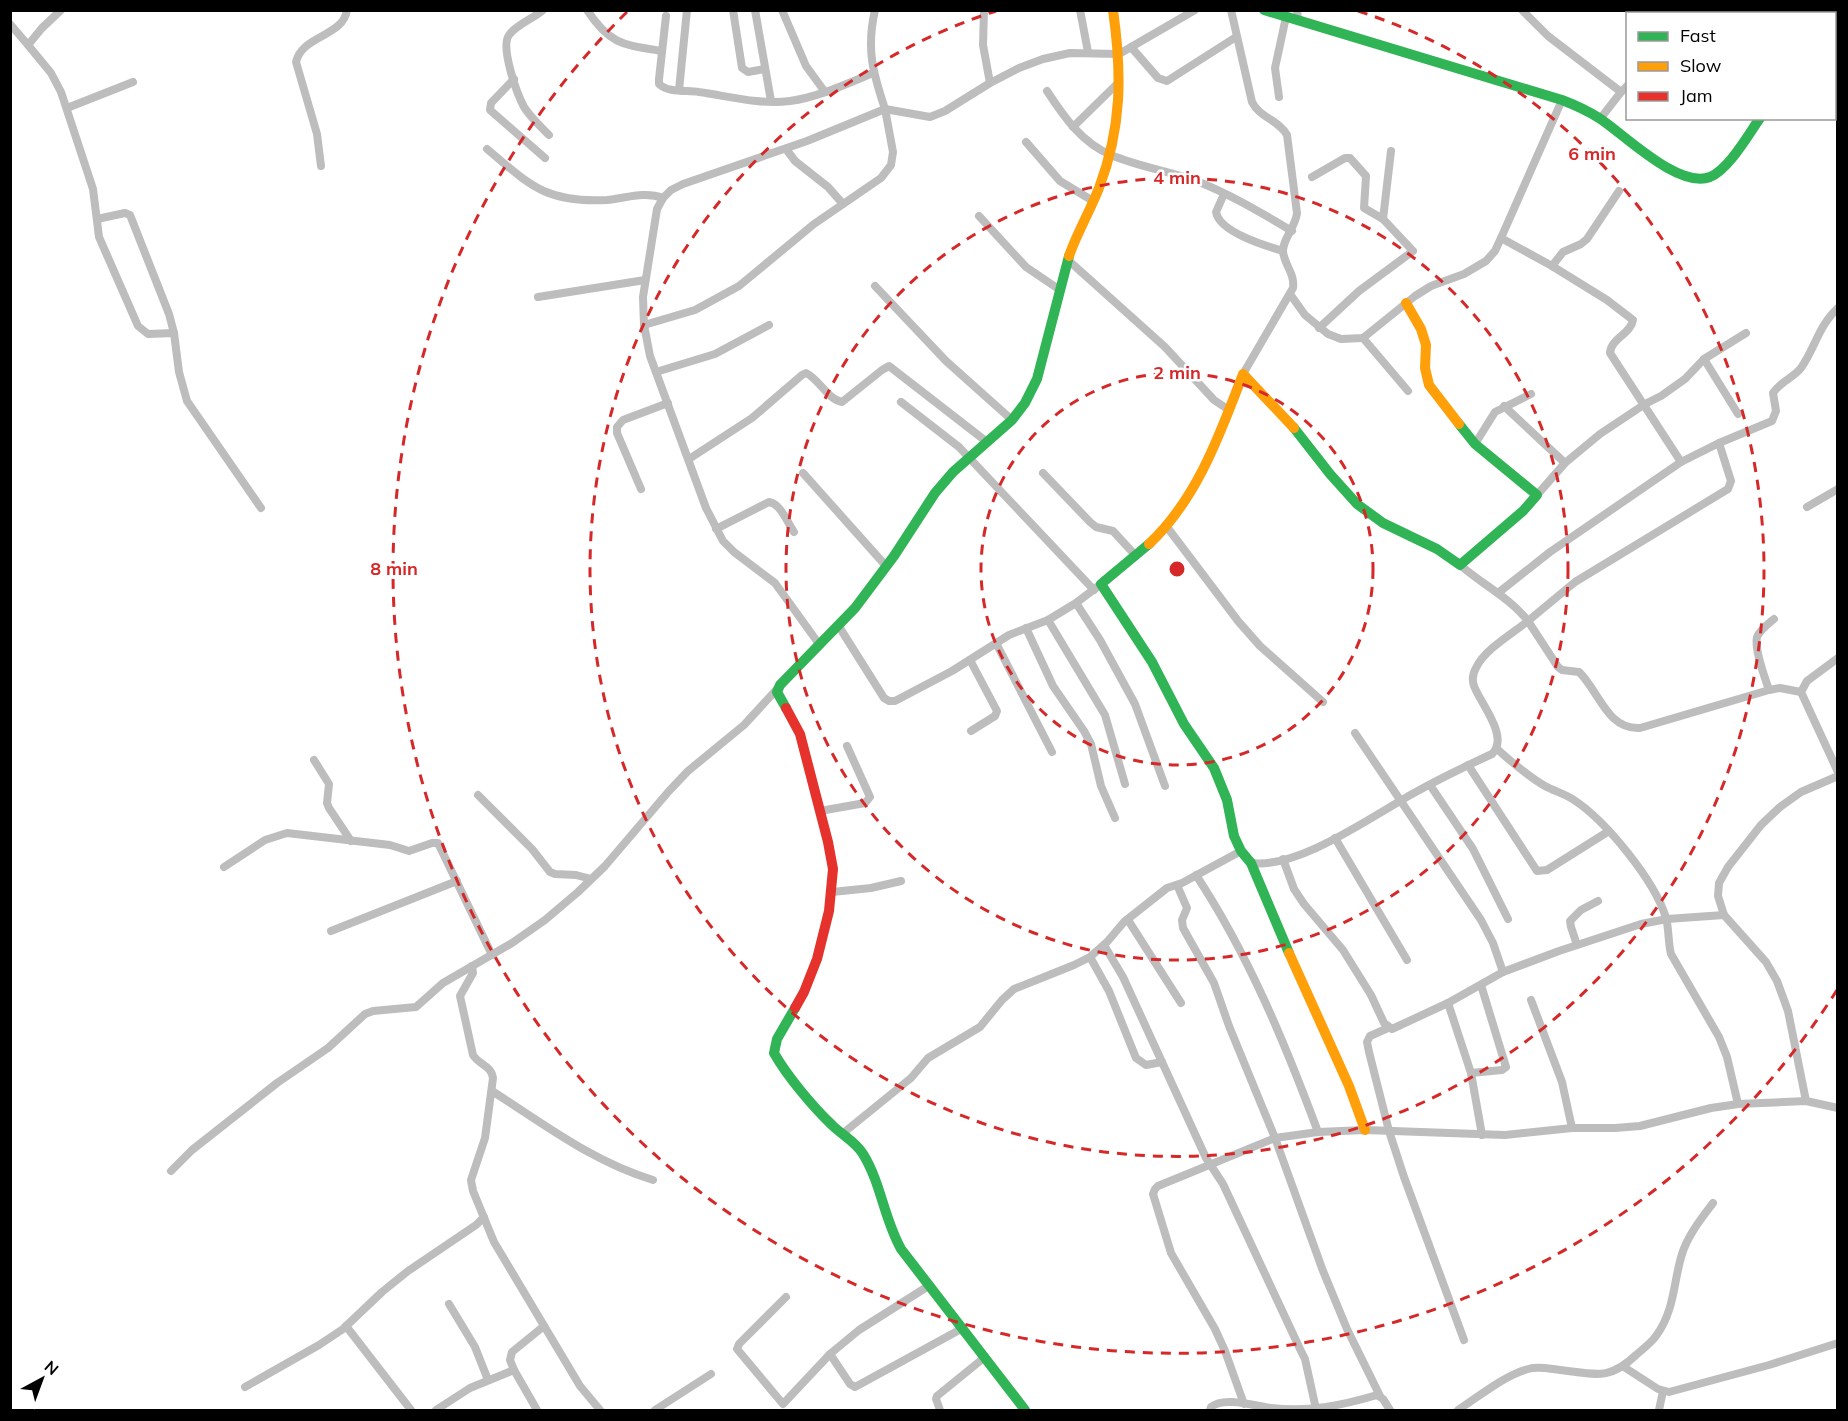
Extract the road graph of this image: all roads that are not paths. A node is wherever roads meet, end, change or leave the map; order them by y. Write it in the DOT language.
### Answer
graph roads {
  1 [pos="61,10"];
  2 [pos="347,10"];
  3 [pos="587,10"];
  4 [pos="687,10"];
  5 [pos="733,10"];
  6 [pos="756,10"];
  7 [pos="782,10"];
  8 [pos="875,10"];
  9 [pos="984,10"];
  10 [pos="1080,10"];
  11 [pos="1113,10"];
  12 [pos="1195,10"];
  13 [pos="1231,10"];
  14 [pos="1264,10"];
  15 [pos="1522,10"];
  16 [pos="539,12"];
  17 [pos="1298,15"];
  18 [pos="666,16"];
  19 [pos="1286,16"];
  20 [pos="10,24"];
  21 [pos="1236,37"];
  22 [pos="28,45"];
  23 [pos="1131,47"];
  24 [pos="662,51"];
  25 [pos="1088,52"];
  26 [pos="1119,54"];
  27 [pos="765,69"];
  28 [pos="873,73"];
  29 [pos="514,79"];
  30 [pos="133,82"];
  31 [pos="1119,82"];
  32 [pos="990,83"];
  33 [pos="1626,87"];
  34 [pos="679,90"];
  35 [pos="1047,91"];
  36 [pos="825,92"];
  37 [pos="1621,92"];
  38 [pos="1279,97"];
  39 [pos="1562,100"];
  40 [pos="771,101"];
  41 [pos="67,108"];
  42 [pos="885,109"];
  43 [pos="1600,119"];
  44 [pos="1759,120"];
  45 [pos="1073,127"];
  46 [pos="549,135"];
  47 [pos="1026,142"];
  48 [pos="487,149"];
  49 [pos="786,149"];
  50 [pos="1391,151"];
  51 [pos="1110,155"];
  52 [pos="544,158"];
  53 [pos="321,166"];
  54 [pos="1312,177"];
  55 [pos="1619,191"];
  56 [pos="1224,194"];
  57 [pos="663,198"];
  58 [pos="1093,201"];
  59 [pos="843,204"];
  60 [pos="979,216"];
  61 [pos="97,219"];
  62 [pos="1383,219"];
  63 [pos="1292,231"];
  64 [pos="1501,237"];
  65 [pos="1283,251"];
  66 [pos="1068,260"];
  67 [pos="1552,266"];
  68 [pos="645,280"];
  69 [pos="876,286"];
  70 [pos="1060,290"];
  71 [pos="1290,294"];
  72 [pos="538,297"];
  73 [pos="1406,303"];
  74 [pos="1837,308"];
  75 [pos="769,325"];
  76 [pos="644,326"];
  77 [pos="1319,328"];
  78 [pos="174,333"];
  79 [pos="1746,333"];
  80 [pos="1363,338"];
  81 [pos="1704,359"];
  82 [pos="656,372"];
  83 [pos="1243,374"];
  84 [pos="1408,390"];
  85 [pos="1531,393"];
  86 [pos="901,402"];
  87 [pos="668,403"];
  88 [pos="1645,404"];
  89 [pos="1504,406"];
  90 [pos="1229,410"];
  91 [pos="1738,414"];
  92 [pos="1012,420"];
  93 [pos="987,442"];
  94 [pos="1719,443"];
  95 [pos="1474,444"];
  96 [pos="969,457"];
  97 [pos="689,459"];
  98 [pos="1681,462"];
  99 [pos="1565,463"];
  100 [pos="803,473"];
  101 [pos="1043,473"];
  102 [pos="641,489"];
  103 [pos="1838,489"];
  104 [pos="1538,495"];
  105 [pos="1807,507"];
  106 [pos="261,508"];
  107 [pos="1167,527"];
  108 [pos="716,529"];
  109 [pos="794,532"];
  110 [pos="1136,556"];
  111 [pos="886,566"];
  112 [pos="1460,566"];
  113 [pos="1098,587"];
  114 [pos="1498,593"];
  115 [pos="1076,603"];
  116 [pos="1774,619"];
  117 [pos="1048,620"];
  118 [pos="1528,621"];
  119 [pos="838,626"];
  120 [pos="1026,628"];
  121 [pos="996,643"];
  122 [pos="819,644"];
  123 [pos="1838,658"];
  124 [pos="970,660"];
  125 [pos="778,688"];
  126 [pos="1769,690"];
  127 [pos="1801,692"];
  128 [pos="1323,702"];
  129 [pos="971,731"];
  130 [pos="1355,733"];
  131 [pos="847,746"];
  132 [pos="1497,749"];
  133 [pos="1052,752"];
  134 [pos="314,760"];
  135 [pos="1468,765"];
  136 [pos="1838,774"];
  137 [pos="1125,784"];
  138 [pos="1430,785"];
  139 [pos="1165,786"];
  140 [pos="478,795"];
  141 [pos="1400,802"];
  142 [pos="820,811"];
  143 [pos="1115,818"];
  144 [pos="1609,831"];
  145 [pos="1335,838"];
  146 [pos="351,841"];
  147 [pos="1241,851"];
  148 [pos="1283,859"];
  149 [pos="1251,863"];
  150 [pos="224,867"];
  151 [pos="1196,875"];
  152 [pos="591,879"];
  153 [pos="457,881"];
  154 [pos="901,881"];
  155 [pos="1178,885"];
  156 [pos="831,892"];
  157 [pos="1598,902"];
  158 [pos="1724,915"];
  159 [pos="1508,919"];
  160 [pos="1666,919"];
  161 [pos="1128,920"];
  162 [pos="331,931"];
  163 [pos="1104,945"];
  164 [pos="1577,945"];
  165 [pos="492,955"];
  166 [pos="1090,957"];
  167 [pos="1407,960"];
  168 [pos="472,966"];
  169 [pos="1503,972"];
  170 [pos="1481,985"];
  171 [pos="1531,1000"];
  172 [pos="1181,1003"];
  173 [pos="1448,1003"];
  174 [pos="1388,1028"];
  175 [pos="1162,1062"];
  176 [pos="1472,1073"];
  177 [pos="492,1091"];
  178 [pos="1806,1101"];
  179 [pos="1738,1104"];
  180 [pos="1838,1108"];
  181 [pos="1572,1128"];
  182 [pos="1365,1130"];
  183 [pos="1317,1131"];
  184 [pos="1389,1131"];
  185 [pos="842,1134"];
  186 [pos="1482,1135"];
  187 [pos="1275,1138"];
  188 [pos="1209,1164"];
  189 [pos="171,1171"];
  190 [pos="652,1180"];
  191 [pos="1713,1203"];
  192 [pos="484,1217"];
  193 [pos="930,1285"];
  194 [pos="786,1297"];
  195 [pos="449,1304"];
  196 [pos="346,1326"];
  197 [pos="544,1326"];
  198 [pos="963,1328"];
  199 [pos="1464,1340"];
  200 [pos="1838,1342"];
  201 [pos="830,1354"];
  202 [pos="985,1357"];
  203 [pos="1624,1367"];
  204 [pos="514,1370"];
  205 [pos="711,1374"];
  206 [pos="488,1380"];
  207 [pos="245,1387"];
  208 [pos="1664,1391"];
  209 [pos="1380,1396"];
  210 [pos="1244,1404"];
  211 [pos="786,1407"];
  212 [pos="1316,1409"];
  213 [pos="411,1410"];
  214 [pos="436,1410"];
  215 [pos="537,1410"];
  216 [pos="600,1410"];
  217 [pos="655,1410"];
  218 [pos="940,1410"];
  219 [pos="1025,1410"];
  220 [pos="1210,1410"];
  221 [pos="1390,1410"];
  222 [pos="1458,1410"];
  223 [pos="1659,1410"];
  1 -- 22 [label="street"];
  2 -- 53 [label="street"];
  3 -- 24 [label="street"];
  4 -- 34 [label="street"];
  5 -- 27 [label="street"];
  6 -- 27 [label="street"];
  7 -- 36 [label="street"];
  8 -- 28 [label="street"];
  9 -- 32 [label="street"];
  10 -- 25 [label="street"];
  11 -- 26 [label="street"];
  12 -- 23 [label="street"];
  13 -- 21 [label="street"];
  14 -- 19 [label="street"];
  15 -- 37 [label="street"];
  16 -- 29 [label="street"];
  17 -- 19 [label="street"];
  17 -- 39 [label="street"];
  18 -- 24 [label="street"];
  19 -- 38 [label="street"];
  20 -- 22 [label="street"];
  21 -- 23 [label="street"];
  21 -- 63 [label="street"];
  22 -- 41 [label="street"];
  23 -- 26 [label="street"];
  24 -- 34 [label="street"];
  25 -- 26 [label="street"];
  25 -- 32 [label="street"];
  26 -- 31 [label="street"];
  27 -- 40 [label="street"];
  28 -- 36 [label="street"];
  28 -- 42 [label="street"];
  29 -- 46 [label="street"];
  29 -- 52 [label="street"];
  30 -- 41 [label="street"];
  31 -- 45 [label="street"];
  31 -- 51 [label="street"];
  32 -- 42 [label="street"];
  33 -- 37 [label="street"];
  34 -- 40 [label="street"];
  35 -- 45 [label="street"];
  36 -- 40 [label="street"];
  37 -- 43 [label="street"];
  39 -- 43 [label="street"];
  39 -- 64 [label="street"];
  41 -- 61 [label="street"];
  42 -- 49 [label="street"];
  42 -- 59 [label="street"];
  43 -- 44 [label="street"];
  45 -- 51 [label="street"];
  47 -- 58 [label="street"];
  48 -- 57 [label="street"];
  49 -- 57 [label="street"];
  49 -- 59 [label="street"];
  50 -- 62 [label="street"];
  51 -- 56 [label="street"];
  51 -- 58 [label="street"];
  54 -- 62 [label="street"];
  55 -- 67 [label="street"];
  56 -- 63 [label="street"];
  56 -- 65 [label="street"];
  57 -- 68 [label="street"];
  58 -- 66 [label="street"];
  59 -- 76 [label="street"];
  60 -- 70 [label="street"];
  61 -- 78 [label="street"];
  61 -- 78 [label="street"];
  62 -- 77 [label="street"];
  63 -- 65 [label="street"];
  64 -- 67 [label="street"];
  64 -- 73 [label="street"];
  65 -- 71 [label="street"];
  66 -- 70 [label="street"];
  66 -- 90 [label="street"];
  67 -- 88 [label="street"];
  68 -- 72 [label="street"];
  68 -- 76 [label="street"];
  69 -- 92 [label="street"];
  70 -- 92 [label="street"];
  71 -- 77 [label="street"];
  71 -- 83 [label="street"];
  73 -- 80 [label="street"];
  73 -- 95 [label="street"];
  74 -- 94 [label="street"];
  75 -- 82 [label="street"];
  76 -- 82 [label="street"];
  77 -- 80 [label="street"];
  78 -- 106 [label="street"];
  79 -- 81 [label="street"];
  80 -- 84 [label="street"];
  81 -- 88 [label="street"];
  81 -- 91 [label="street"];
  82 -- 87 [label="street"];
  83 -- 90 [label="street"];
  83 -- 112 [label="street"];
  85 -- 89 [label="street"];
  86 -- 96 [label="street"];
  87 -- 97 [label="street"];
  87 -- 102 [label="street"];
  88 -- 98 [label="street"];
  88 -- 99 [label="street"];
  89 -- 95 [label="street"];
  89 -- 99 [label="street"];
  90 -- 107 [label="street"];
  92 -- 93 [label="street"];
  93 -- 96 [label="street"];
  93 -- 97 [label="street"];
  94 -- 98 [label="street"];
  94 -- 118 [label="street"];
  95 -- 104 [label="street"];
  96 -- 111 [label="street"];
  96 -- 113 [label="street"];
  97 -- 108 [label="street"];
  98 -- 114 [label="street"];
  99 -- 104 [label="street"];
  100 -- 111 [label="street"];
  101 -- 110 [label="street"];
  103 -- 105 [label="street"];
  104 -- 112 [label="street"];
  107 -- 110 [label="street"];
  107 -- 128 [label="street"];
  108 -- 109 [label="street"];
  108 -- 122 [label="street"];
  110 -- 113 [label="street"];
  111 -- 119 [label="street"];
  112 -- 114 [label="street"];
  113 -- 115 [label="street"];
  113 -- 147 [label="street"];
  114 -- 118 [label="street"];
  115 -- 117 [label="street"];
  115 -- 139 [label="street"];
  116 -- 126 [label="street"];
  117 -- 120 [label="street"];
  117 -- 137 [label="street"];
  118 -- 126 [label="street"];
  118 -- 132 [label="street"];
  119 -- 122 [label="street"];
  119 -- 124 [label="street"];
  120 -- 121 [label="street"];
  120 -- 143 [label="street"];
  121 -- 124 [label="street"];
  121 -- 133 [label="street"];
  122 -- 125 [label="street"];
  123 -- 127 [label="street"];
  124 -- 129 [label="street"];
  125 -- 142 [label="street"];
  125 -- 152 [label="street"];
  126 -- 127 [label="street"];
  127 -- 136 [label="street"];
  130 -- 141 [label="street"];
  131 -- 142 [label="street"];
  132 -- 135 [label="street"];
  132 -- 144 [label="street"];
  134 -- 146 [label="street"];
  135 -- 138 [label="street"];
  135 -- 144 [label="street"];
  136 -- 158 [label="street"];
  138 -- 141 [label="street"];
  138 -- 159 [label="street"];
  140 -- 152 [label="street"];
  141 -- 145 [label="street"];
  141 -- 169 [label="street"];
  142 -- 156 [label="street"];
  144 -- 160 [label="street"];
  145 -- 148 [label="street"];
  145 -- 167 [label="street"];
  146 -- 150 [label="street"];
  146 -- 153 [label="street"];
  147 -- 149 [label="street"];
  147 -- 151 [label="street"];
  148 -- 149 [label="street"];
  148 -- 174 [label="street"];
  149 -- 182 [label="street"];
  151 -- 155 [label="street"];
  151 -- 183 [label="street"];
  152 -- 165 [label="street"];
  153 -- 162 [label="street"];
  153 -- 165 [label="street"];
  154 -- 156 [label="street"];
  155 -- 161 [label="street"];
  155 -- 187 [label="street"];
  156 -- 185 [label="street"];
  157 -- 164 [label="street"];
  158 -- 160 [label="street"];
  158 -- 178 [label="street"];
  160 -- 164 [label="street"];
  160 -- 179 [label="street"];
  161 -- 163 [label="street"];
  161 -- 172 [label="street"];
  163 -- 166 [label="street"];
  163 -- 175 [label="street"];
  164 -- 169 [label="street"];
  165 -- 168 [label="street"];
  166 -- 175 [label="street"];
  166 -- 185 [label="street"];
  168 -- 177 [label="street"];
  168 -- 189 [label="street"];
  169 -- 170 [label="street"];
  170 -- 173 [label="street"];
  170 -- 176 [label="street"];
  171 -- 181 [label="street"];
  173 -- 174 [label="street"];
  173 -- 176 [label="street"];
  174 -- 184 [label="street"];
  175 -- 188 [label="street"];
  176 -- 186 [label="street"];
  177 -- 190 [label="street"];
  177 -- 192 [label="street"];
  178 -- 179 [label="street"];
  178 -- 180 [label="street"];
  179 -- 181 [label="street"];
  181 -- 186 [label="street"];
  182 -- 183 [label="street"];
  182 -- 184 [label="street"];
  183 -- 187 [label="street"];
  184 -- 186 [label="street"];
  184 -- 199 [label="street"];
  185 -- 193 [label="street"];
  187 -- 188 [label="street"];
  187 -- 209 [label="street"];
  188 -- 210 [label="street"];
  188 -- 212 [label="street"];
  191 -- 203 [label="street"];
  192 -- 196 [label="street"];
  192 -- 197 [label="street"];
  193 -- 198 [label="street"];
  193 -- 201 [label="street"];
  194 -- 211 [label="street"];
  195 -- 206 [label="street"];
  196 -- 207 [label="street"];
  196 -- 213 [label="street"];
  197 -- 204 [label="street"];
  197 -- 216 [label="street"];
  198 -- 201 [label="street"];
  198 -- 202 [label="street"];
  200 -- 208 [label="street"];
  201 -- 211 [label="street"];
  202 -- 218 [label="street"];
  202 -- 219 [label="street"];
  203 -- 208 [label="street"];
  203 -- 222 [label="street"];
  204 -- 206 [label="street"];
  204 -- 215 [label="street"];
  205 -- 217 [label="street"];
  206 -- 214 [label="street"];
  208 -- 223 [label="street"];
  209 -- 212 [label="street"];
  209 -- 221 [label="street"];
  210 -- 212 [label="street"];
  210 -- 220 [label="street"];
}
